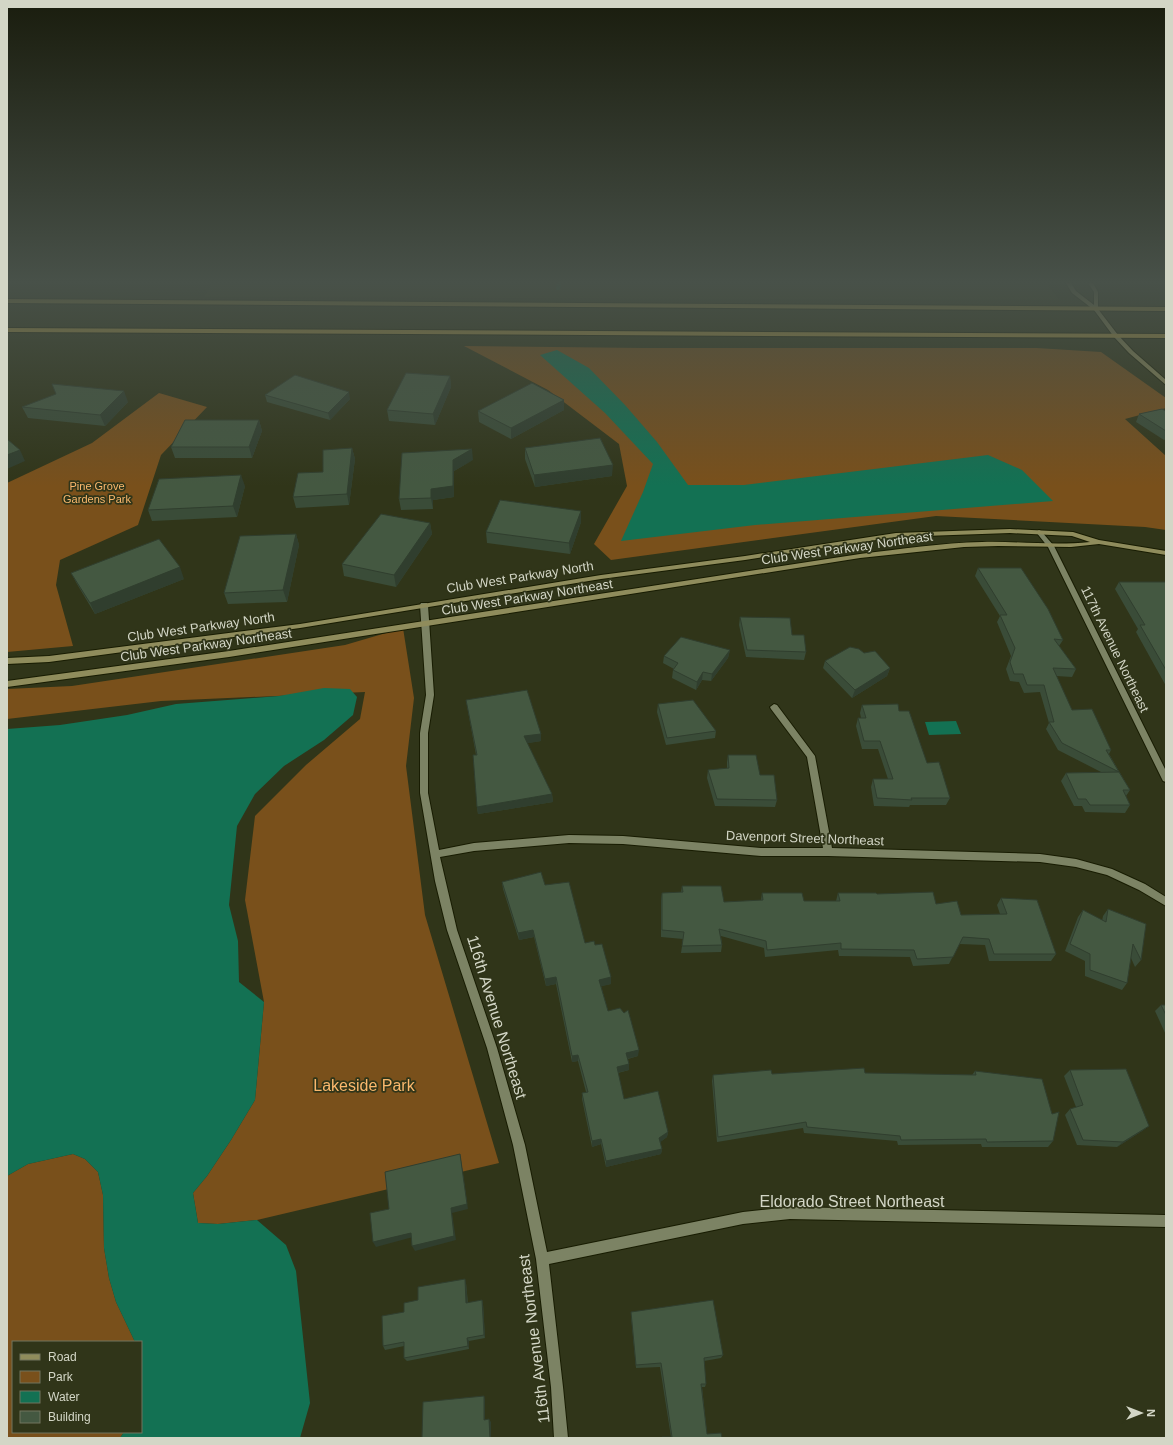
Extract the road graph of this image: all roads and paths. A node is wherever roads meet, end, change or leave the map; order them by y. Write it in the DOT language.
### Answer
graph roads {
  1 [pos="1130,350"];
  2 [pos="1166,383"];
  3 [pos="1039,532"];
  4 [pos="1098,542"];
  5 [pos="1050,546"];
  6 [pos="1166,553"];
  7 [pos="424,605"];
  8 [pos="426,624"];
  9 [pos="7,661"];
  10 [pos="7,684"];
  11 [pos="774,706"];
  12 [pos="1166,779"];
  13 [pos="828,852"];
  14 [pos="436,854"];
  15 [pos="1166,902"];
  16 [pos="1166,1220"];
  17 [pos="542,1259"];
  18 [pos="561,1438"];
  1 -- 2 [label="street"];
  3 -- 4 [label="street, Club West Parkway North"];
  3 -- 5 [label="street, 117th Avenue Northeast"];
  3 -- 7 [label="street, Club West Parkway North"];
  4 -- 5 [label="street, Club West Parkway Northeast"];
  4 -- 6 [label="street"];
  5 -- 8 [label="street, Club West Parkway Northeast"];
  5 -- 12 [label="street, 117th Avenue Northeast"];
  7 -- 8 [label="street, 116th Avenue Northeast"];
  7 -- 9 [label="street, Club West Parkway North"];
  8 -- 10 [label="street, Club West Parkway Northeast"];
  8 -- 14 [label="street, 116th Avenue Northeast"];
  11 -- 13 [label="street"];
  13 -- 14 [label="street, Davenport Street Northeast"];
  13 -- 15 [label="street, Davenport Street Northeast"];
  14 -- 17 [label="street, 116th Avenue Northeast"];
  16 -- 17 [label="street, Eldorado Street Northeast"];
  17 -- 18 [label="street, 116th Avenue Northeast"];
}
